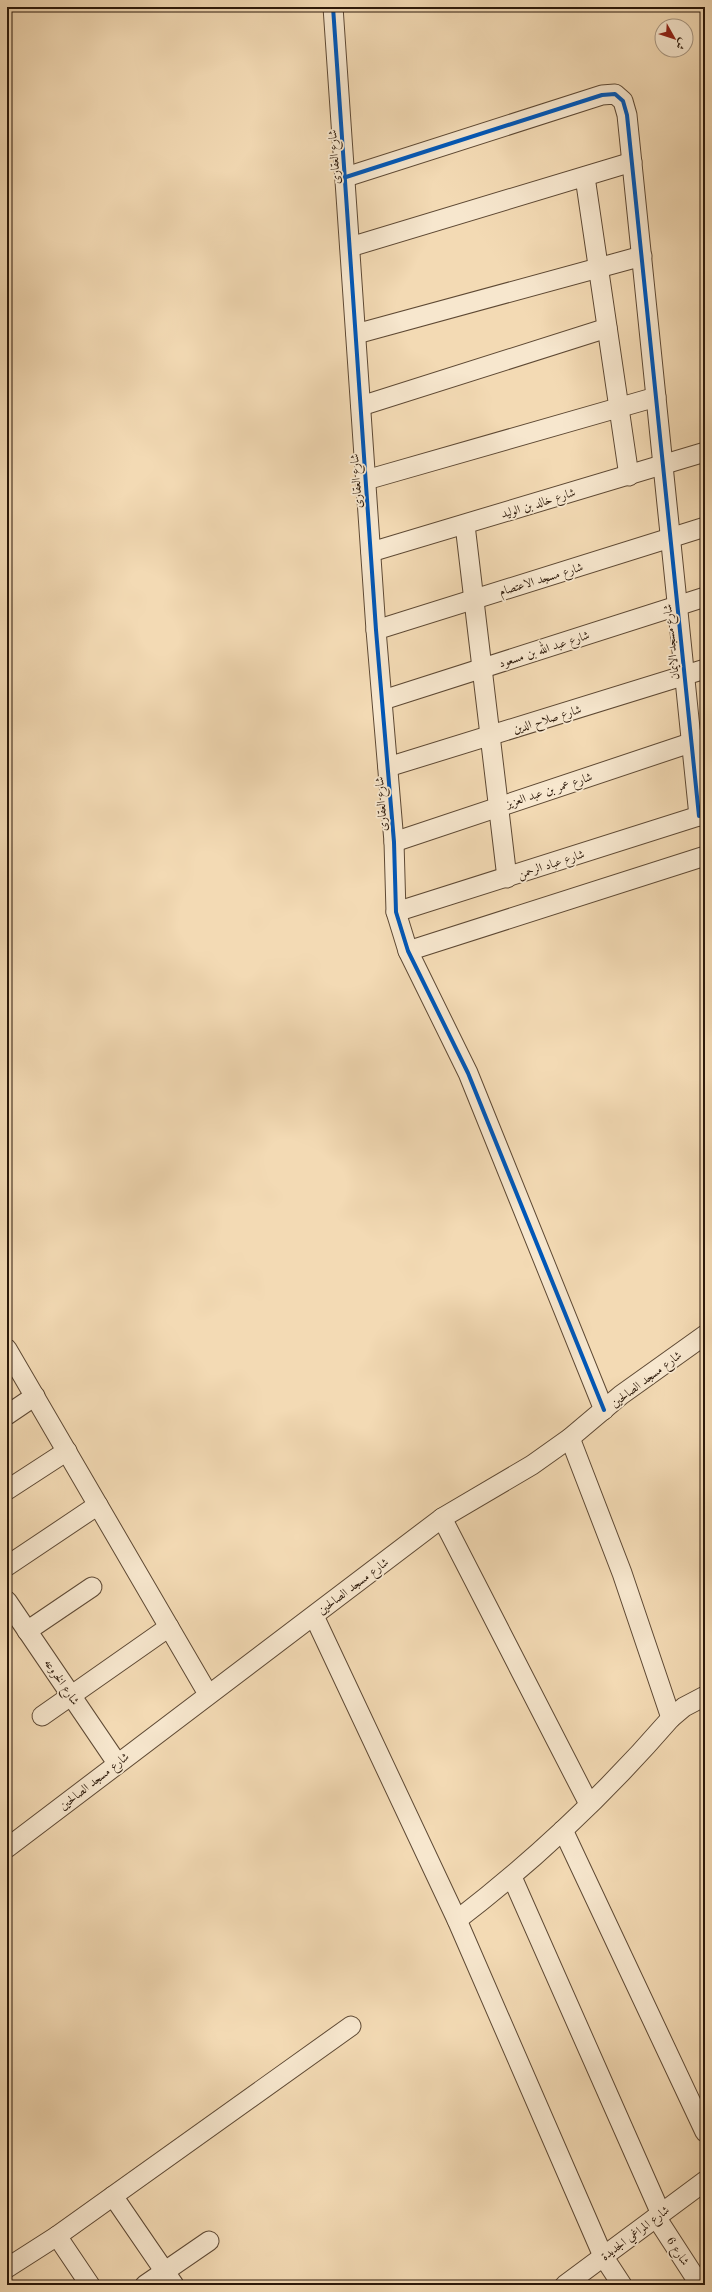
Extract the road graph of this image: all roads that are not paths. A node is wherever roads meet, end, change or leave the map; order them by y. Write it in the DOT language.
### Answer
graph roads {
  1 [pos="333,7"];
  2 [pos="632,162"];
  3 [pos="346,177"];
  4 [pos="584,177"];
  5 [pos="350,247"];
  6 [pos="642,256"];
  7 [pos="598,268"];
  8 [pos="607,328"];
  9 [pos="356,334"];
  10 [pos="656,396"];
  11 [pos="361,406"];
  12 [pos="619,408"];
  13 [pos="705,452"];
  14 [pos="663,466"];
  15 [pos="629,476"];
  16 [pos="366,480"];
  17 [pos="465,525"];
  18 [pos="705,527"];
  19 [pos="671,538"];
  20 [pos="371,552"];
  21 [pos="705,597"];
  22 [pos="474,600"];
  23 [pos="678,606"];
  24 [pos="376,630"];
  25 [pos="482,669"];
  26 [pos="705,669"];
  27 [pos="685,676"];
  28 [pos="383,700"];
  29 [pos="490,736"];
  30 [pos="698,740"];
  31 [pos="388,767"];
  32 [pos="499,806"];
  33 [pos="702,815"];
  34 [pos="394,842"];
  35 [pos="705,856"];
  36 [pos="506,878"];
  37 [pos="396,912"];
  38 [pos="408,951"];
  39 [pos="705,1335"];
  40 [pos="7,1349"];
  41 [pos="35,1396"];
  42 [pos="604,1410"];
  43 [pos="7,1414"];
  44 [pos="570,1438"];
  45 [pos="67,1451"];
  46 [pos="7,1490"];
  47 [pos="98,1505"];
  48 [pos="442,1518"];
  49 [pos="7,1566"];
  50 [pos="92,1587"];
  51 [pos="9,1608"];
  52 [pos="314,1616"];
  53 [pos="169,1627"];
  54 [pos="27,1631"];
  55 [pos="208,1694"];
  56 [pos="71,1695"];
  57 [pos="705,1696"];
  58 [pos="42,1716"];
  59 [pos="671,1718"];
  60 [pos="117,1763"];
  61 [pos="589,1804"];
  62 [pos="563,1830"];
  63 [pos="7,1848"];
  64 [pos="512,1878"];
  65 [pos="457,1920"];
  66 [pos="351,2026"];
  67 [pos="705,2132"];
  68 [pos="705,2181"];
  69 [pos="113,2196"];
  70 [pos="658,2216"];
  71 [pos="57,2236"];
  72 [pos="209,2241"];
  73 [pos="603,2256"];
  74 [pos="7,2268"];
  75 [pos="169,2278"];
  76 [pos="90,2285"];
  77 [pos="145,2285"];
  78 [pos="565,2285"];
  79 [pos="622,2285"];
  80 [pos="700,2285"];
  1 -- 3 [label="street, شارع العقارى"];
  2 -- 3 [label="street, شارع مسجد الايمان"];
  2 -- 4 [label="street"];
  2 -- 6 [label="street, شارع مسجد الايمان"];
  3 -- 5 [label="street, شارع العقارى"];
  4 -- 5 [label="street"];
  4 -- 7 [label="street"];
  5 -- 9 [label="street, شارع العقارى"];
  6 -- 7 [label="street"];
  6 -- 10 [label="street, شارع مسجد الايمان"];
  7 -- 8 [label="street"];
  7 -- 9 [label="street"];
  8 -- 11 [label="street"];
  8 -- 12 [label="street"];
  9 -- 11 [label="street, شارع العقارى"];
  10 -- 12 [label="street"];
  10 -- 14 [label="street, شارع مسجد الايمان"];
  11 -- 16 [label="street, شارع العقارى"];
  12 -- 15 [label="street"];
  12 -- 16 [label="street"];
  13 -- 14 [label="street, شارع خالد بن الوليد"];
  14 -- 15 [label="street, شارع خالد بن الوليد"];
  14 -- 19 [label="street, شارع مسجد الايمان"];
  15 -- 17 [label="street, شارع خالد بن الوليد"];
  16 -- 20 [label="street, شارع العقارى"];
  17 -- 20 [label="street, شارع خالد بن الوليد"];
  17 -- 22 [label="street"];
  18 -- 19 [label="street, شارع مسجد الاعتصام"];
  19 -- 22 [label="street, شارع مسجد الاعتصام"];
  19 -- 23 [label="street, شارع مسجد الايمان"];
  20 -- 24 [label="street, شارع العقارى"];
  21 -- 23 [label="street, شارع عبد الله بن مسعود"];
  22 -- 24 [label="street, شارع مسجد الاعتصام"];
  22 -- 25 [label="street"];
  23 -- 25 [label="street, شارع عبد الله بن مسعود"];
  23 -- 27 [label="street, شارع مسجد الايمان"];
  24 -- 28 [label="street, شارع العقارى"];
  25 -- 28 [label="street, شارع عبد الله بن مسعود"];
  25 -- 29 [label="street"];
  26 -- 27 [label="street, شارع صلاح الدين"];
  27 -- 29 [label="street, شارع صلاح الدين"];
  27 -- 30 [label="street, شارع مسجد الايمان"];
  28 -- 31 [label="street, شارع العقارى"];
  29 -- 31 [label="street, شارع صلاح الدين"];
  29 -- 32 [label="street"];
  30 -- 32 [label="street, شارع عمر بن عبد العزيز"];
  30 -- 33 [label="street, شارع مسجد الايمان"];
  31 -- 34 [label="street, شارع العقارى"];
  32 -- 34 [label="street, شارع عمر بن عبد العزيز"];
  32 -- 36 [label="street"];
  33 -- 36 [label="street, شارع عباد الرحمن"];
  34 -- 37 [label="street, شارع العقارى"];
  35 -- 38 [label="street"];
  36 -- 37 [label="street, شارع عباد الرحمن"];
  37 -- 38 [label="street, شارع العقارى"];
  38 -- 42 [label="street, شارع العقارى"];
  39 -- 42 [label="street, شارع مسجد الصالحين"];
  40 -- 41 [label="street"];
  41 -- 43 [label="street"];
  41 -- 45 [label="street"];
  42 -- 44 [label="street, شارع مسجد الصالحين"];
  44 -- 48 [label="street, شارع مسجد الصالحين"];
  44 -- 59 [label="street"];
  45 -- 46 [label="street"];
  45 -- 47 [label="street"];
  47 -- 49 [label="street"];
  47 -- 53 [label="street"];
  48 -- 52 [label="street, شارع مسجد الصالحين"];
  48 -- 61 [label="street"];
  50 -- 54 [label="street"];
  51 -- 54 [label="street, شارع الخروعه"];
  52 -- 55 [label="street, شارع مسجد الصالحين"];
  52 -- 65 [label="street"];
  53 -- 55 [label="street"];
  53 -- 56 [label="street"];
  54 -- 56 [label="street, شارع الخروعه"];
  55 -- 60 [label="street, شارع مسجد الصالحين"];
  56 -- 58 [label="street"];
  56 -- 60 [label="street, شارع الخروعه"];
  57 -- 59 [label="street"];
  59 -- 61 [label="street"];
  60 -- 63 [label="street, شارع مسجد الصالحين"];
  61 -- 62 [label="street"];
  62 -- 64 [label="street"];
  62 -- 67 [label="street"];
  64 -- 65 [label="street"];
  64 -- 70 [label="street, شارع 6"];
  65 -- 73 [label="street"];
  66 -- 69 [label="street"];
  68 -- 70 [label="street, شارع المراغي الجديدة"];
  69 -- 71 [label="street"];
  69 -- 75 [label="street"];
  70 -- 73 [label="street, شارع المراغي الجديدة"];
  70 -- 80 [label="street, شارع 6"];
  71 -- 74 [label="street"];
  71 -- 76 [label="street"];
  72 -- 75 [label="street"];
  73 -- 78 [label="street, شارع المراغي الجديدة"];
  73 -- 79 [label="street"];
  75 -- 77 [label="street"];
}
